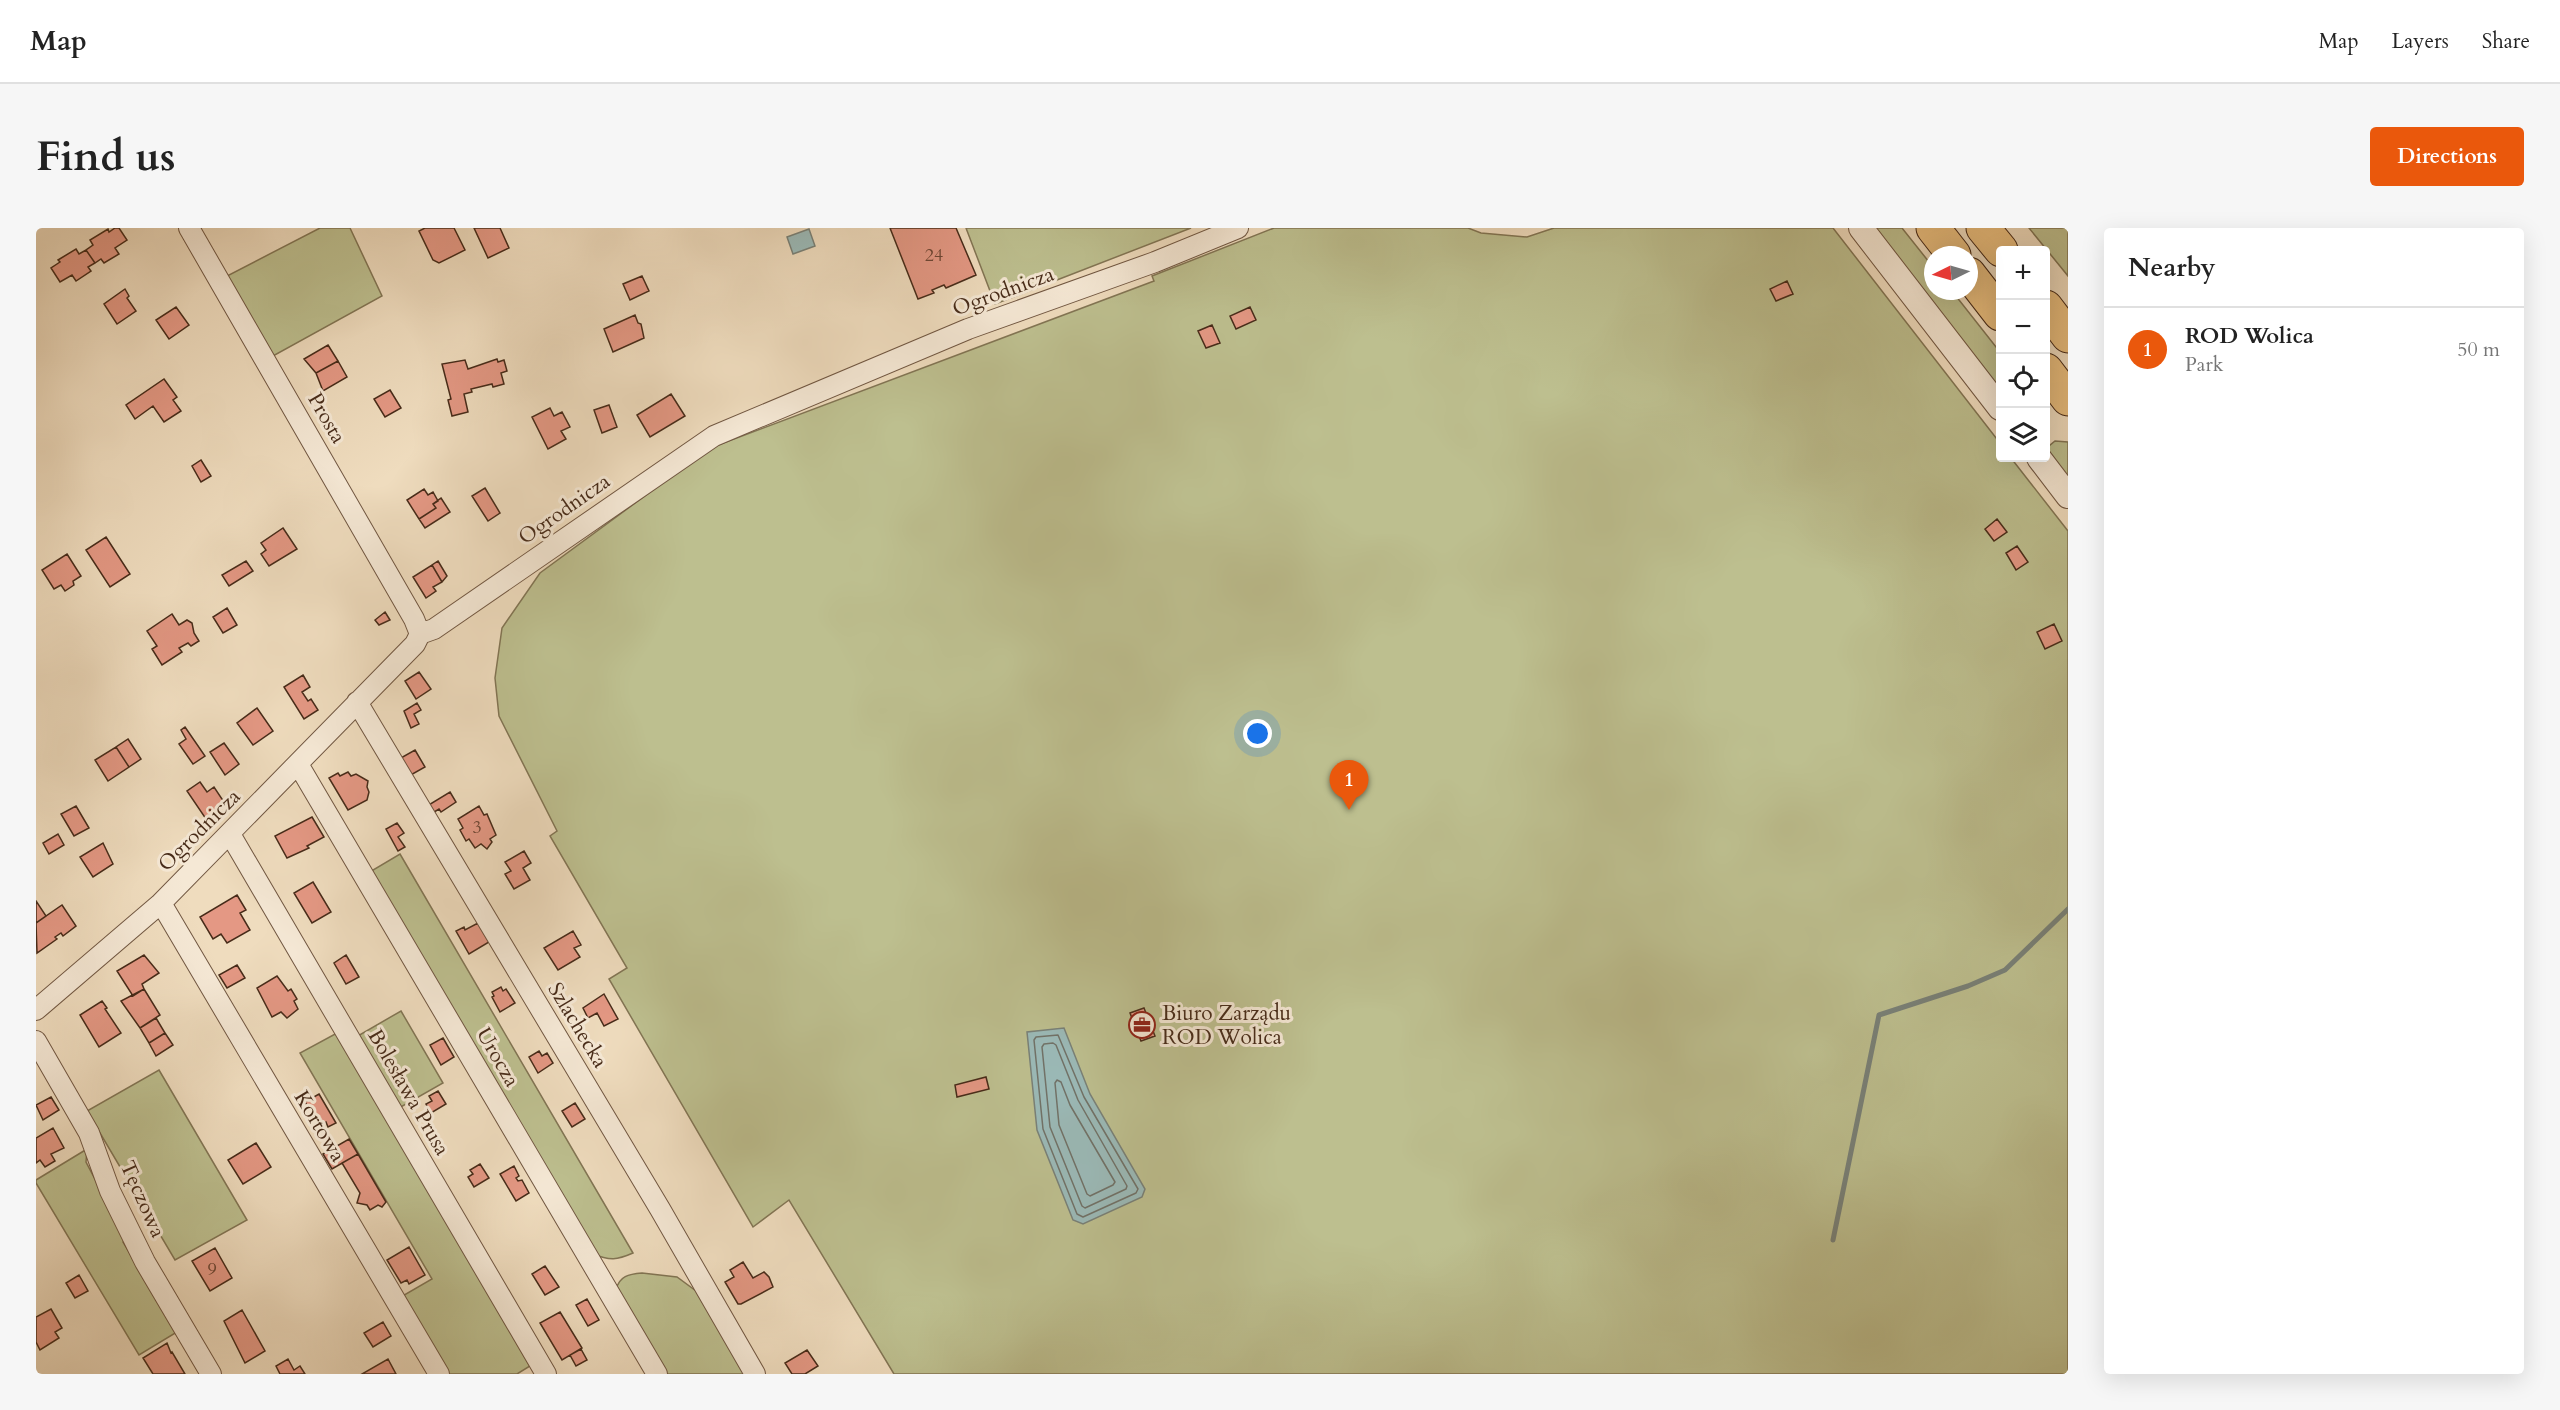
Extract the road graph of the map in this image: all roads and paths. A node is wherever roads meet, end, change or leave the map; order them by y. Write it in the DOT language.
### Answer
graph roads {
  1 [pos="189,228"];
  2 [pos="1238,228"];
  3 [pos="1861,228"];
  4 [pos="1933,228"];
  5 [pos="1983,228"];
  6 [pos="1947,246"];
  7 [pos="1998,246"];
  8 [pos="1978,285"];
  9 [pos="1996,308"];
  10 [pos="2050,312"];
  11 [pos="2068,336"];
  12 [pos="2050,375"];
  13 [pos="2068,399"];
  14 [pos="1996,402"];
  15 [pos="2042,462"];
  16 [pos="2068,496"];
  17 [pos="420,634"];
  18 [pos="357,702"];
  19 [pos="298,764"];
  20 [pos="230,834"];
  21 [pos="160,903"];
  22 [pos="36,1010"];
  23 [pos="36,1041"];
  24 [pos="211,1374"];
  25 [pos="439,1374"];
  26 [pos="546,1374"];
  27 [pos="657,1374"];
  28 [pos="755,1374"];
  1 -- 17 [label="street, Prosta"];
  2 -- 17 [label="street, Ogrodnicza"];
  3 -- 14 [label="street"];
  4 -- 6 [label="highway"];
  5 -- 7 [label="highway"];
  8 -- 9 [label="highway"];
  10 -- 11 [label="highway"];
  12 -- 13 [label="highway"];
  15 -- 16 [label="street"];
  17 -- 18 [label="street, Ogrodnicza"];
  18 -- 19 [label="street, Ogrodnicza"];
  18 -- 28 [label="street, Szlachecka"];
  19 -- 20 [label="street, Ogrodnicza"];
  19 -- 27 [label="street, Urocza"];
  20 -- 21 [label="street, Ogrodnicza"];
  20 -- 26 [label="street, Bolesława Prusa"];
  21 -- 22 [label="street, Ogrodnicza"];
  21 -- 25 [label="street, Kortowa"];
  23 -- 24 [label="street, Tęczowa"];
}
